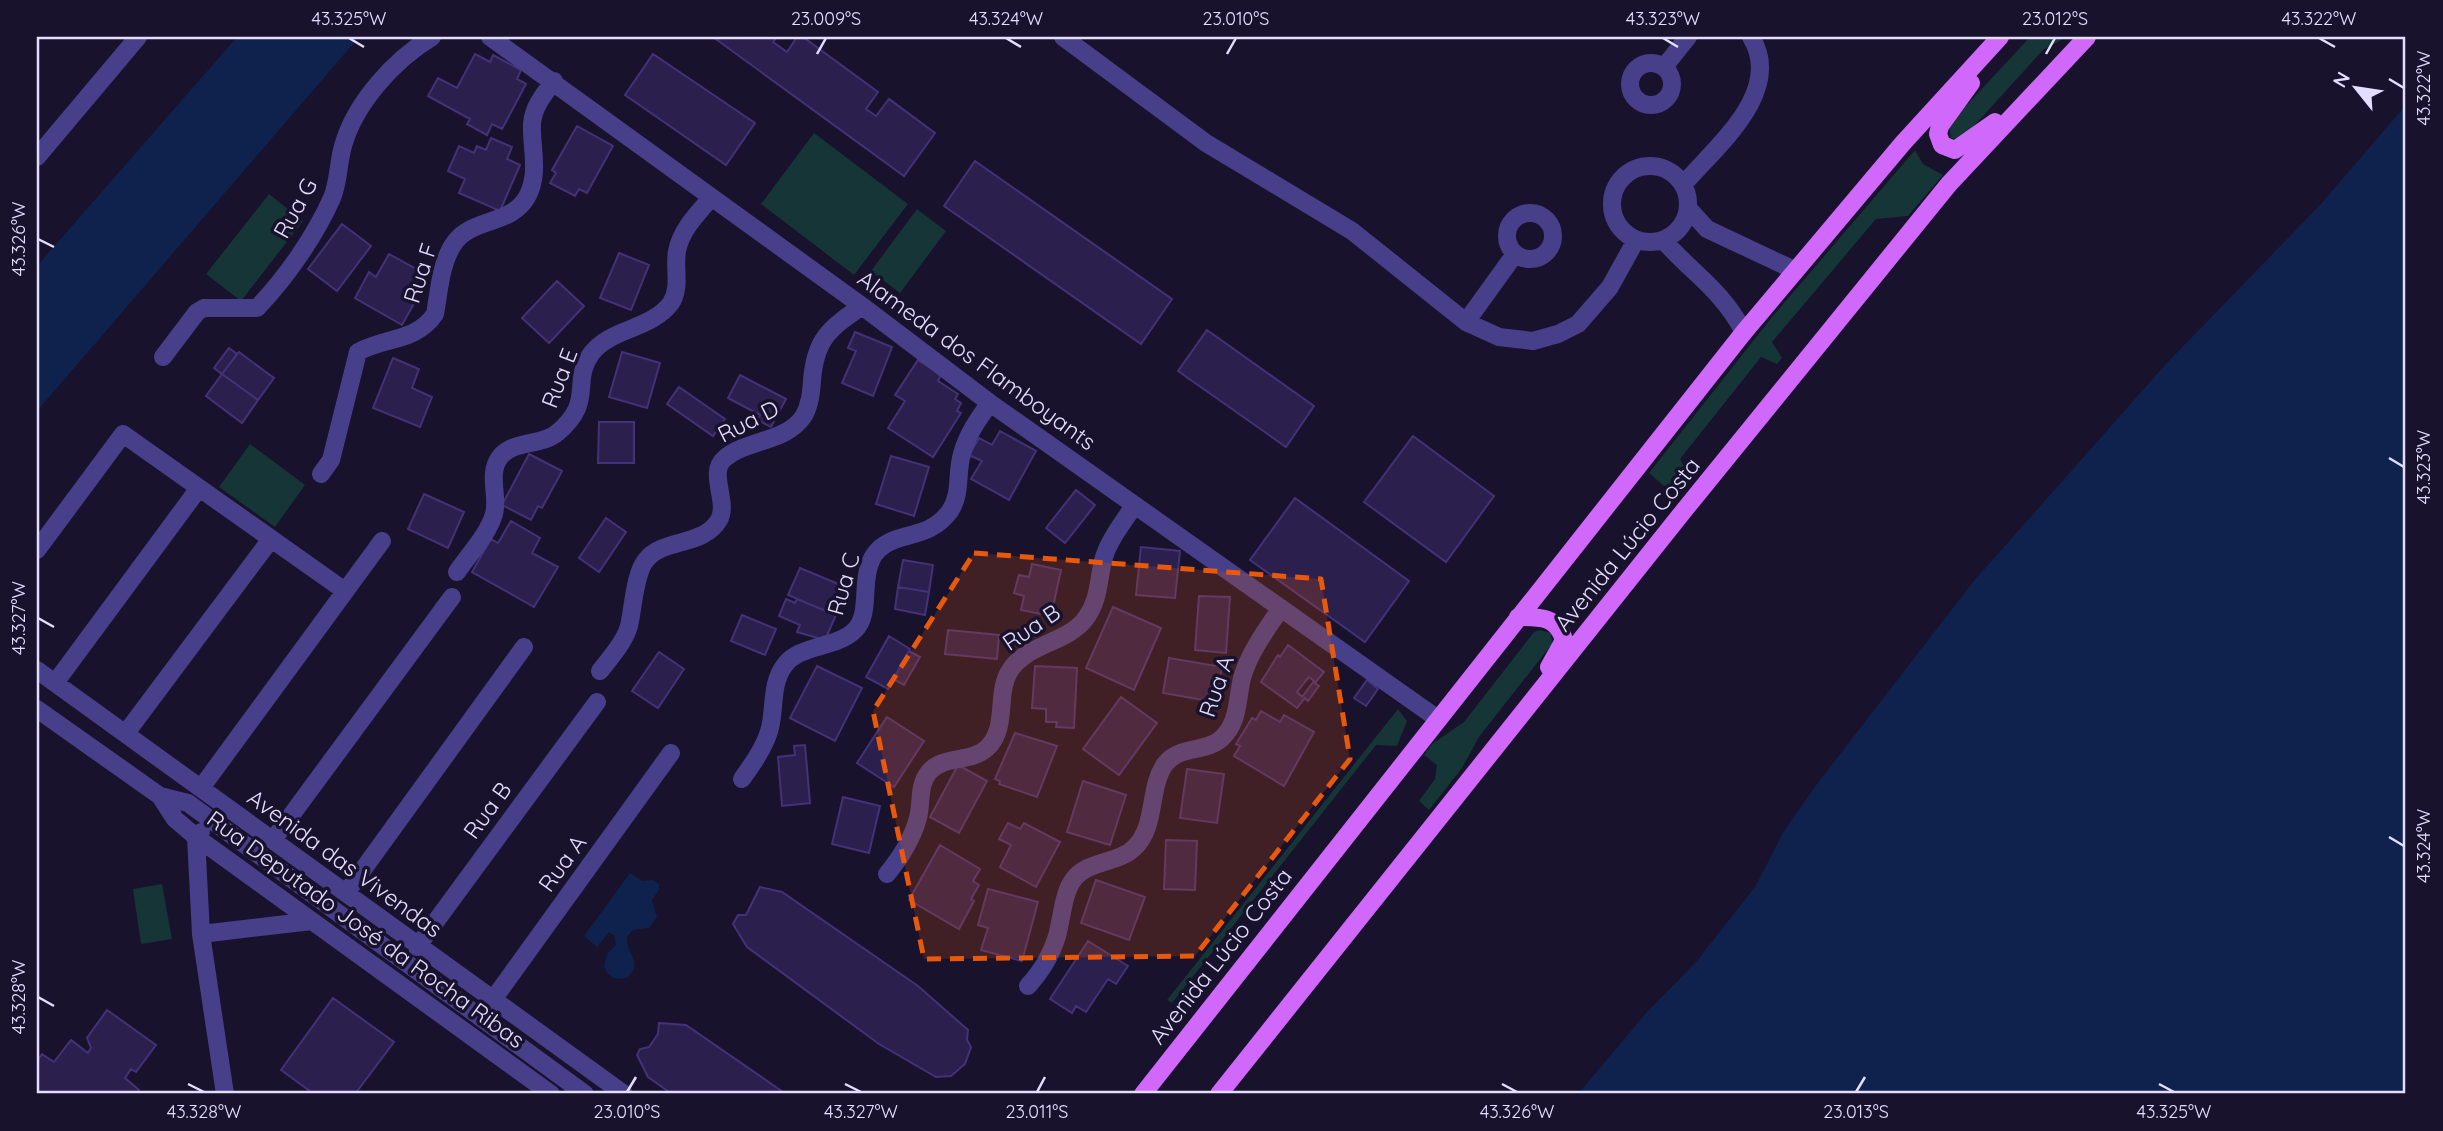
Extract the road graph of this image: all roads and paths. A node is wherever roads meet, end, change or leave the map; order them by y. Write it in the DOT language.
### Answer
graph roads {
  1 [pos="138,37"];
  2 [pos="432,37"];
  3 [pos="490,37"];
  4 [pos="1063,37"];
  5 [pos="1689,37"];
  6 [pos="1751,37"];
  7 [pos="2002,37"];
  8 [pos="2087,37"];
  9 [pos="1664,68"];
  10 [pos="554,81"];
  11 [pos="2035,90"];
  12 [pos="37,157"];
  13 [pos="1683,185"];
  14 [pos="710,198"];
  15 [pos="1688,208"];
  16 [pos="1636,240"];
  17 [pos="1663,240"];
  18 [pos="1515,254"];
  19 [pos="1794,270"];
  20 [pos="862,306"];
  21 [pos="1466,322"];
  22 [pos="1744,331"];
  23 [pos="163,357"];
  24 [pos="990,403"];
  25 [pos="321,474"];
  26 [pos="199,488"];
  27 [pos="1134,506"];
  28 [pos="271,539"];
  29 [pos="382,541"];
  30 [pos="37,550"];
  31 [pos="457,572"];
  32 [pos="345,591"];
  33 [pos="452,597"];
  34 [pos="1281,608"];
  35 [pos="1518,617"];
  36 [pos="524,647"];
  37 [pos="37,670"];
  38 [pos="600,671"];
  39 [pos="55,682"];
  40 [pos="597,702"];
  41 [pos="37,709"];
  42 [pos="1437,719"];
  43 [pos="1517,721"];
  44 [pos="126,733"];
  45 [pos="671,753"];
  46 [pos="742,779"];
  47 [pos="201,788"];
  48 [pos="160,796"];
  49 [pos="212,820"];
  50 [pos="196,837"];
  51 [pos="273,840"];
  52 [pos="887,874"];
  53 [pos="346,893"];
  54 [pos="312,921"];
  55 [pos="201,934"];
  56 [pos="417,947"];
  57 [pos="1028,986"];
  58 [pos="492,1001"];
  59 [pos="555,1072"];
  60 [pos="547,1092"];
  61 [pos="225,1094"];
  62 [pos="585,1094"];
  63 [pos="624,1094"];
  64 [pos="1143,1094"];
  65 [pos="1220,1094"];
  1 -- 12 [label="street"];
  2 -- 23 [label="street, Rua G"];
  3 -- 10 [label="street, Alameda dos Flamboyants"];
  4 -- 21 [label="street"];
  5 -- 9 [label="street"];
  6 -- 13 [label="street"];
  7 -- 11 [label="main road"];
  7 -- 19 [label="main road, Avenida Lúcio Costa"];
  8 -- 11 [label="main road, Avenida Lúcio Costa"];
  10 -- 14 [label="street, Alameda dos Flamboyants"];
  10 -- 25 [label="street, Rua F"];
  11 -- 43 [label="main road, Avenida Lúcio Costa"];
  13 -- 15 [label="street"];
  13 -- 16 [label="street"];
  14 -- 20 [label="street, Alameda dos Flamboyants"];
  14 -- 31 [label="street, Rua E"];
  15 -- 17 [label="street"];
  15 -- 19 [label="street"];
  16 -- 17 [label="street"];
  16 -- 21 [label="street"];
  17 -- 22 [label="street"];
  18 -- 21 [label="street"];
  19 -- 22 [label="main road, Avenida Lúcio Costa"];
  20 -- 24 [label="street, Alameda dos Flamboyants"];
  20 -- 38 [label="street, Rua D"];
  22 -- 35 [label="main road, Avenida Lúcio Costa"];
  24 -- 27 [label="street, Alameda dos Flamboyants"];
  24 -- 46 [label="street, Rua C"];
  26 -- 28 [label="street"];
  26 -- 30 [label="street"];
  26 -- 39 [label="street"];
  27 -- 34 [label="street, Alameda dos Flamboyants"];
  27 -- 52 [label="street, Rua B"];
  28 -- 32 [label="street"];
  28 -- 44 [label="street"];
  29 -- 32 [label="street"];
  32 -- 47 [label="street"];
  33 -- 51 [label="street"];
  34 -- 42 [label="street, Alameda dos Flamboyants"];
  34 -- 57 [label="street, Rua A"];
  35 -- 42 [label="main road, Avenida Lúcio Costa"];
  35 -- 43 [label="main road"];
  36 -- 53 [label="street"];
  37 -- 39 [label="street, Avenida das Vivendas"];
  39 -- 44 [label="street, Avenida das Vivendas"];
  40 -- 56 [label="street, Rua B"];
  41 -- 48 [label="street, Rua Deputado José da Rocha Ribas"];
  42 -- 64 [label="main road, Avenida Lúcio Costa"];
  43 -- 65 [label="main road, Avenida Lúcio Costa"];
  44 -- 47 [label="street, Avenida das Vivendas"];
  45 -- 58 [label="street, Rua A"];
  47 -- 51 [label="street, Avenida das Vivendas"];
  48 -- 49 [label="street, Rua Deputado José da Rocha Ribas"];
  48 -- 50 [label="street, Rua Deputado José da Rocha Ribas"];
  49 -- 50 [label="street"];
  49 -- 59 [label="street, Rua Deputado José da Rocha Ribas"];
  50 -- 54 [label="street, Rua Deputado José da Rocha Ribas"];
  50 -- 55 [label="street"];
  51 -- 53 [label="street, Avenida das Vivendas"];
  53 -- 56 [label="street, Avenida das Vivendas"];
  54 -- 55 [label="street"];
  54 -- 60 [label="street, Rua Deputado José da Rocha Ribas"];
  55 -- 61 [label="street"];
  56 -- 58 [label="street, Avenida das Vivendas"];
  58 -- 63 [label="street, Avenida das Vivendas"];
  59 -- 60 [label="street"];
  59 -- 62 [label="street, Rua Deputado José da Rocha Ribas"];
}
